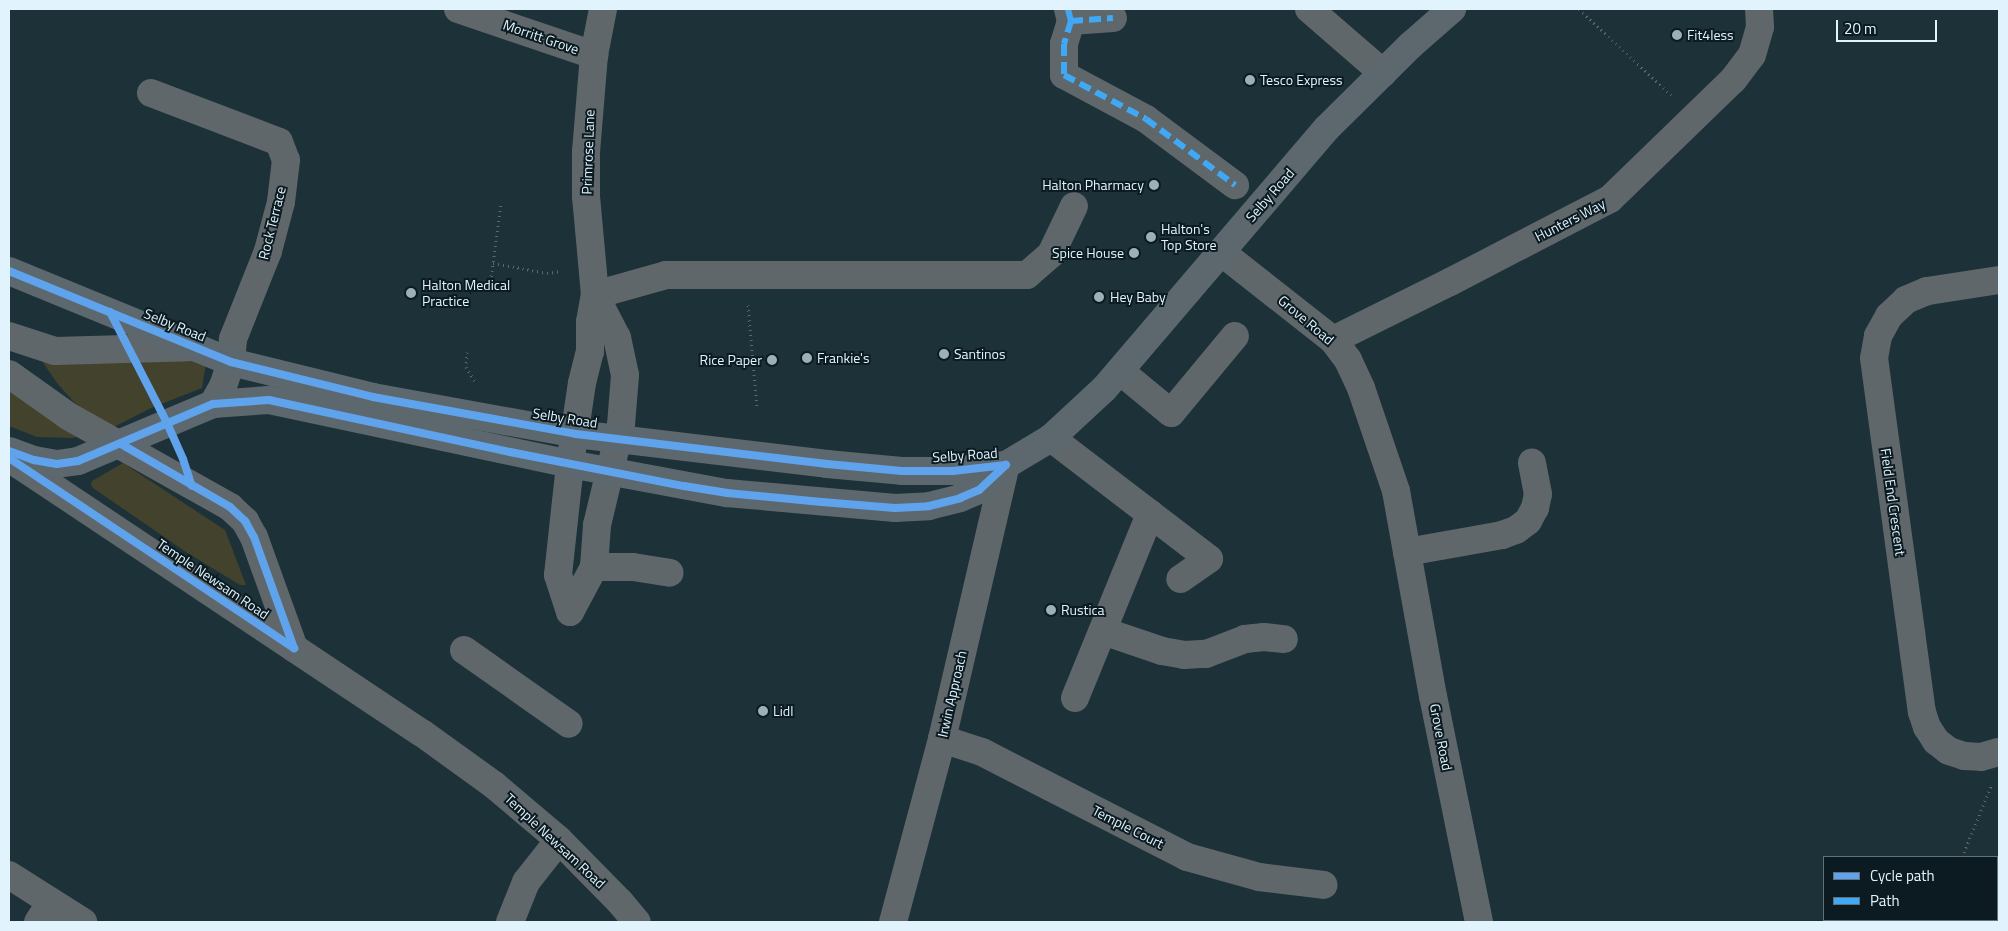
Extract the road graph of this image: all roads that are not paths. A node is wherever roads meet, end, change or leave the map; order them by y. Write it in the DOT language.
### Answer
graph roads {
  1 [pos="458,9"];
  2 [pos="603,9"];
  3 [pos="1309,9"];
  4 [pos="1452,9"];
  5 [pos="1759,9"];
  6 [pos="1069,15"];
  7 [pos="1113,18"];
  8 [pos="594,55"];
  9 [pos="1383,73"];
  10 [pos="151,93"];
  11 [pos="1235,185"];
  12 [pos="1074,206"];
  13 [pos="1221,252"];
  14 [pos="9,271"];
  15 [pos="1999,280"];
  16 [pos="595,295"];
  17 [pos="9,336"];
  18 [pos="1236,336"];
  19 [pos="1332,340"];
  20 [pos="9,343"];
  21 [pos="196,347"];
  22 [pos="231,362"];
  23 [pos="1120,371"];
  24 [pos="9,374"];
  25 [pos="213,404"];
  26 [pos="68,416"];
  27 [pos="576,434"];
  28 [pos="1052,438"];
  29 [pos="618,439"];
  30 [pos="121,444"];
  31 [pos="9,451"];
  32 [pos="9,458"];
  33 [pos="1532,463"];
  34 [pos="570,464"];
  35 [pos="1006,465"];
  36 [pos="610,472"];
  37 [pos="1150,514"];
  38 [pos="1407,552"];
  39 [pos="594,567"];
  40 [pos="670,574"];
  41 [pos="1180,579"];
  42 [pos="1103,631"];
  43 [pos="1284,638"];
  44 [pos="294,648"];
  45 [pos="464,650"];
  46 [pos="1075,698"];
  47 [pos="569,724"];
  48 [pos="942,739"];
  49 [pos="1998,753"];
  50 [pos="559,840"];
  51 [pos="9,875"];
  52 [pos="1324,885"];
  53 [pos="45,912"];
  54 [pos="83,922"];
  55 [pos="510,922"];
  56 [pos="637,922"];
  57 [pos="893,922"];
  58 [pos="1478,922"];
  1 -- 8 [label="street, Morritt Grove"];
  2 -- 8 [label="street, Primrose Lane"];
  3 -- 9 [label="street"];
  4 -- 9 [label="main road, Selby Road"];
  5 -- 19 [label="street, Hunters Way"];
  6 -- 7 [label="street"];
  6 -- 11 [label="street"];
  8 -- 16 [label="street, Primrose Lane"];
  9 -- 13 [label="main road, Selby Road"];
  10 -- 22 [label="street, Rock Terrace"];
  12 -- 16 [label="street"];
  13 -- 19 [label="street, Grove Road"];
  13 -- 23 [label="main road, Selby Road"];
  14 -- 21 [label="main road, Selby Road"];
  15 -- 49 [label="street, Field End Crescent"];
  16 -- 27 [label="street, Primrose Lane"];
  16 -- 29 [label="street, Primrose Lane"];
  17 -- 21 [label="street"];
  18 -- 23 [label="street"];
  19 -- 38 [label="street, Grove Road"];
  20 -- 26 [label="street"];
  21 -- 22 [label="main road, Selby Road"];
  22 -- 25 [label="street, Rock Terrace"];
  22 -- 27 [label="main road, Selby Road"];
  23 -- 28 [label="main road, Selby Road"];
  24 -- 26 [label="street"];
  25 -- 30 [label="main road, Selby Road"];
  25 -- 34 [label="main road, Selby Road"];
  26 -- 30 [label="street"];
  27 -- 29 [label="main road, Selby Road"];
  27 -- 34 [label="street, Primrose Lane"];
  28 -- 35 [label="main road, Selby Road"];
  28 -- 37 [label="street"];
  29 -- 35 [label="main road, Selby Road"];
  29 -- 36 [label="street, Primrose Lane"];
  30 -- 31 [label="main road, Selby Road"];
  30 -- 44 [label="street, Temple Newsam Road"];
  32 -- 44 [label="street, Temple Newsam Road"];
  33 -- 38 [label="street"];
  34 -- 36 [label="main road, Selby Road"];
  34 -- 39 [label="street, Primrose Lane"];
  35 -- 36 [label="main road, Selby Road"];
  35 -- 48 [label="street, Irwin Approach"];
  36 -- 39 [label="street, Primrose Lane"];
  37 -- 41 [label="street"];
  37 -- 42 [label="street"];
  38 -- 58 [label="street, Grove Road"];
  39 -- 40 [label="street"];
  42 -- 43 [label="street"];
  42 -- 46 [label="street"];
  44 -- 50 [label="street, Temple Newsam Road"];
  45 -- 47 [label="street"];
  48 -- 52 [label="street, Temple Court"];
  48 -- 57 [label="street, Irwin Approach"];
  50 -- 55 [label="street"];
  50 -- 56 [label="street, Temple Newsam Road"];
  51 -- 53 [label="street"];
  53 -- 54 [label="street"];
}
